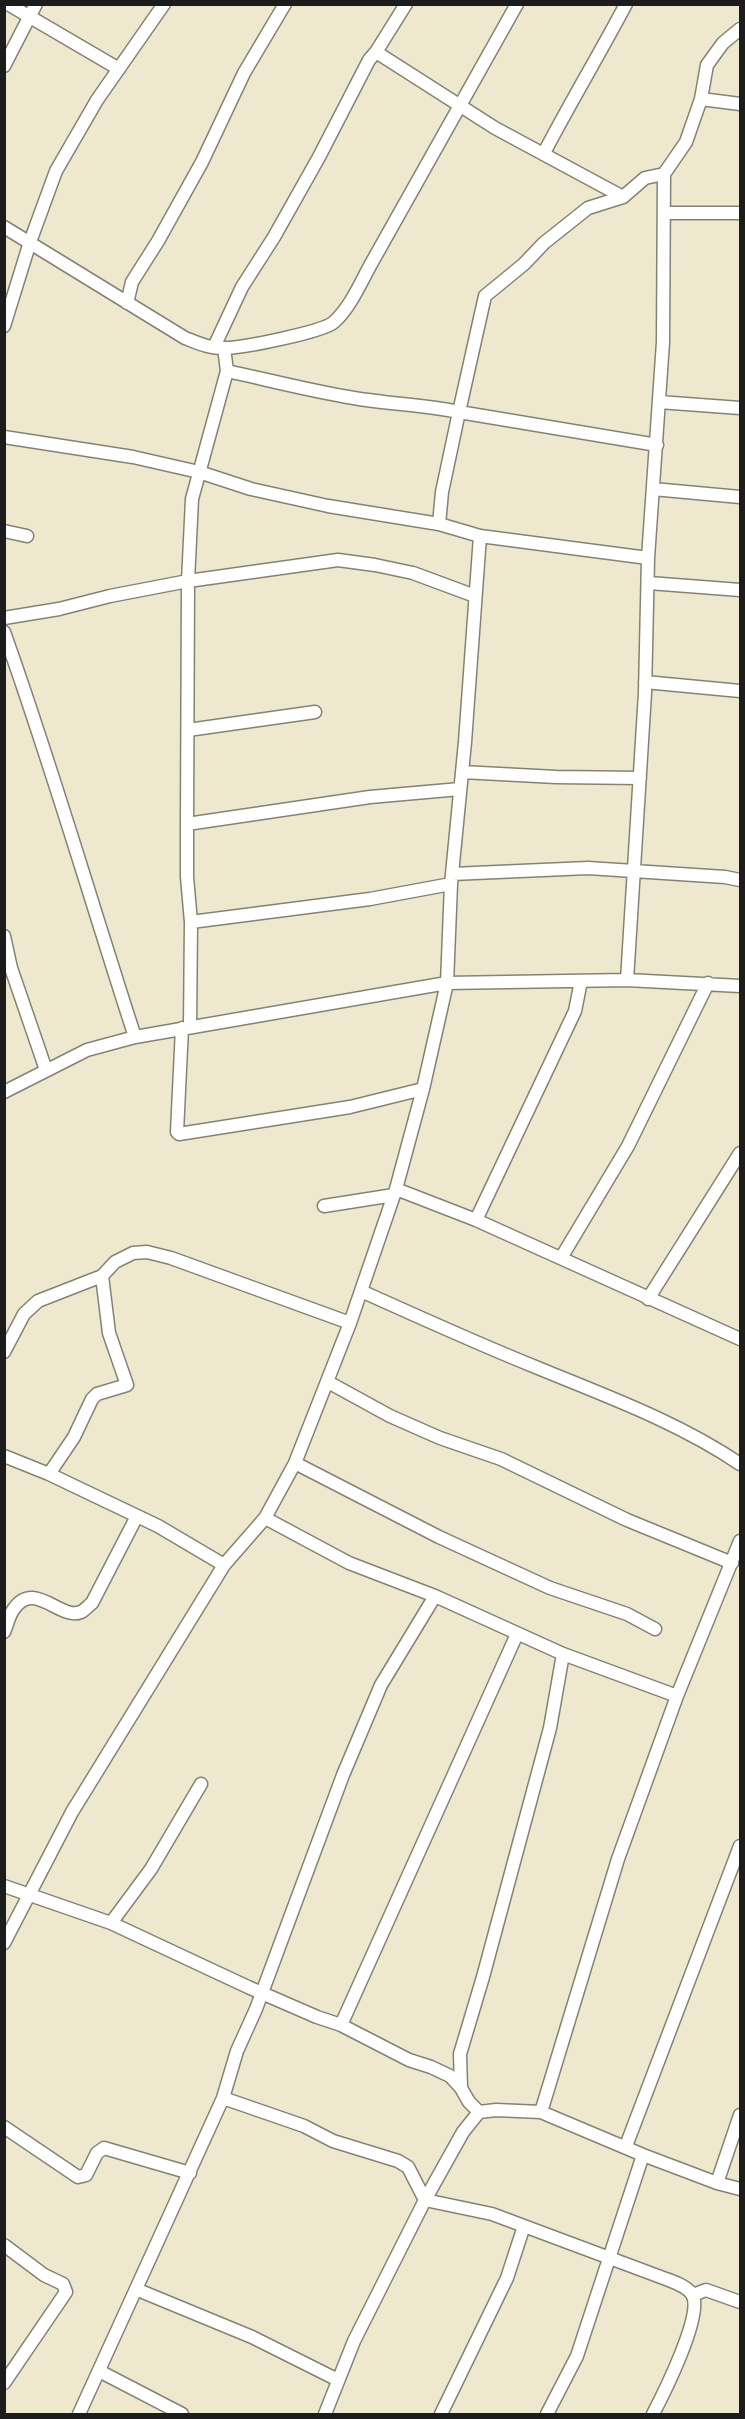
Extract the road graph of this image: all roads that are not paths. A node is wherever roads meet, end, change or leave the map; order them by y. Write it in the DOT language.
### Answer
graph roads {
  1 [pos="8,4"];
  2 [pos="36,4"];
  3 [pos="164,4"];
  4 [pos="285,4"];
  5 [pos="406,4"];
  6 [pos="517,4"];
  7 [pos="626,4"];
  8 [pos="29,17"];
  9 [pos="741,29"];
  10 [pos="375,52"];
  11 [pos="4,66"];
  12 [pos="119,69"];
  13 [pos="701,99"];
  14 [pos="741,104"];
  15 [pos="460,107"];
  16 [pos="544,153"];
  17 [pos="664,174"];
  18 [pos="623,196"];
  19 [pos="665,213"];
  20 [pos="741,213"];
  21 [pos="4,227"];
  22 [pos="30,242"];
  23 [pos="127,303"];
  24 [pos="5,323"];
  25 [pos="219,348"];
  26 [pos="227,371"];
  27 [pos="659,402"];
  28 [pos="741,408"];
  29 [pos="459,412"];
  30 [pos="4,437"];
  31 [pos="657,445"];
  32 [pos="199,472"];
  33 [pos="653,489"];
  34 [pos="741,497"];
  35 [pos="439,524"];
  36 [pos="4,531"];
  37 [pos="27,536"];
  38 [pos="480,536"];
  39 [pos="648,558"];
  40 [pos="188,581"];
  41 [pos="649,584"];
  42 [pos="741,590"];
  43 [pos="475,596"];
  44 [pos="4,618"];
  45 [pos="4,632"];
  46 [pos="645,682"];
  47 [pos="741,691"];
  48 [pos="315,712"];
  49 [pos="188,730"];
  50 [pos="462,772"];
  51 [pos="640,778"];
  52 [pos="460,789"];
  53 [pos="187,824"];
  54 [pos="634,872"];
  55 [pos="452,879"];
  56 [pos="741,880"];
  57 [pos="191,922"];
  58 [pos="4,936"];
  59 [pos="627,980"];
  60 [pos="581,981"];
  61 [pos="447,983"];
  62 [pos="708,983"];
  63 [pos="741,986"];
  64 [pos="186,1028"];
  65 [pos="135,1037"];
  66 [pos="46,1070"];
  67 [pos="423,1089"];
  68 [pos="4,1092"];
  69 [pos="741,1153"];
  70 [pos="395,1192"];
  71 [pos="324,1206"];
  72 [pos="476,1220"];
  73 [pos="561,1258"];
  74 [pos="102,1276"];
  75 [pos="361,1292"];
  76 [pos="648,1299"];
  77 [pos="350,1323"];
  78 [pos="741,1339"];
  79 [pos="4,1352"];
  80 [pos="328,1382"];
  81 [pos="4,1456"];
  82 [pos="295,1463"];
  83 [pos="741,1464"];
  84 [pos="49,1474"];
  85 [pos="136,1518"];
  86 [pos="265,1518"];
  87 [pos="741,1541"];
  88 [pos="732,1563"];
  89 [pos="224,1565"];
  90 [pos="435,1596"];
  91 [pos="655,1629"];
  92 [pos="4,1632"];
  93 [pos="517,1634"];
  94 [pos="563,1654"];
  95 [pos="677,1696"];
  96 [pos="201,1784"];
  97 [pos="741,1846"];
  98 [pos="4,1886"];
  99 [pos="28,1896"];
  100 [pos="111,1923"];
  101 [pos="4,1943"];
  102 [pos="262,1993"];
  103 [pos="341,2025"];
  104 [pos="461,2088"];
  105 [pos="223,2098"];
  106 [pos="480,2112"];
  107 [pos="542,2112"];
  108 [pos="741,2115"];
  109 [pos="4,2127"];
  110 [pos="626,2146"];
  111 [pos="643,2155"];
  112 [pos="190,2173"];
  113 [pos="717,2183"];
  114 [pos="741,2189"];
  115 [pos="425,2200"];
  116 [pos="524,2226"];
  117 [pos="4,2245"];
  118 [pos="608,2257"];
  119 [pos="138,2290"];
  120 [pos="693,2295"];
  121 [pos="741,2302"];
  122 [pos="101,2372"];
  123 [pos="338,2380"];
  124 [pos="4,2383"];
  125 [pos="80,2415"];
  126 [pos="182,2415"];
  127 [pos="325,2415"];
  128 [pos="441,2415"];
  129 [pos="547,2415"];
  130 [pos="653,2415"];
  1 -- 8 [label="street"];
  2 -- 8 [label="street"];
  3 -- 12 [label="street"];
  4 -- 23 [label="street"];
  5 -- 10 [label="street"];
  6 -- 15 [label="street"];
  7 -- 16 [label="street"];
  8 -- 11 [label="street"];
  8 -- 12 [label="street"];
  9 -- 13 [label="street"];
  10 -- 15 [label="street"];
  10 -- 25 [label="street"];
  12 -- 22 [label="street"];
  13 -- 14 [label="street"];
  13 -- 17 [label="street"];
  15 -- 16 [label="street"];
  15 -- 25 [label="street"];
  16 -- 18 [label="street"];
  17 -- 18 [label="street"];
  17 -- 19 [label="street"];
  18 -- 29 [label="street"];
  19 -- 20 [label="street"];
  19 -- 27 [label="street"];
  21 -- 22 [label="street"];
  22 -- 23 [label="street"];
  22 -- 24 [label="street"];
  23 -- 25 [label="street"];
  25 -- 26 [label="street"];
  26 -- 29 [label="street"];
  26 -- 32 [label="street"];
  27 -- 28 [label="street"];
  27 -- 31 [label="street"];
  29 -- 31 [label="street"];
  29 -- 35 [label="street"];
  30 -- 32 [label="street"];
  31 -- 33 [label="street"];
  32 -- 35 [label="street"];
  32 -- 40 [label="street"];
  33 -- 34 [label="street"];
  33 -- 39 [label="street"];
  35 -- 38 [label="street"];
  36 -- 37 [label="street"];
  38 -- 39 [label="street"];
  38 -- 43 [label="street"];
  39 -- 41 [label="street"];
  40 -- 43 [label="street"];
  40 -- 44 [label="street"];
  40 -- 49 [label="street"];
  41 -- 42 [label="street"];
  41 -- 46 [label="street"];
  43 -- 50 [label="street"];
  45 -- 65 [label="street"];
  46 -- 47 [label="street"];
  46 -- 51 [label="street"];
  48 -- 49 [label="street"];
  49 -- 53 [label="street"];
  50 -- 51 [label="street"];
  50 -- 52 [label="street"];
  51 -- 54 [label="street"];
  52 -- 53 [label="street"];
  52 -- 55 [label="street"];
  53 -- 57 [label="street"];
  54 -- 55 [label="street"];
  54 -- 56 [label="street"];
  54 -- 59 [label="street"];
  55 -- 57 [label="street"];
  55 -- 61 [label="street"];
  57 -- 64 [label="street"];
  58 -- 66 [label="street"];
  59 -- 60 [label="street"];
  59 -- 62 [label="street"];
  60 -- 61 [label="street"];
  60 -- 72 [label="street"];
  61 -- 64 [label="street"];
  61 -- 67 [label="street"];
  62 -- 63 [label="street"];
  62 -- 73 [label="street"];
  64 -- 65 [label="street"];
  64 -- 67 [label="street"];
  65 -- 66 [label="street"];
  66 -- 68 [label="street"];
  67 -- 70 [label="street"];
  69 -- 76 [label="street"];
  70 -- 71 [label="street"];
  70 -- 72 [label="street"];
  70 -- 75 [label="street"];
  72 -- 73 [label="street"];
  73 -- 76 [label="street"];
  74 -- 77 [label="street"];
  74 -- 79 [label="street"];
  74 -- 84 [label="street"];
  75 -- 77 [label="street"];
  75 -- 83 [label="street"];
  76 -- 78 [label="street"];
  77 -- 80 [label="street"];
  80 -- 82 [label="street"];
  80 -- 88 [label="street"];
  81 -- 84 [label="street"];
  82 -- 86 [label="street"];
  82 -- 91 [label="street"];
  84 -- 85 [label="street"];
  85 -- 89 [label="street"];
  85 -- 92 [label="street"];
  86 -- 89 [label="street"];
  86 -- 90 [label="street"];
  87 -- 88 [label="street"];
  88 -- 95 [label="street"];
  89 -- 99 [label="street"];
  90 -- 93 [label="street"];
  90 -- 102 [label="street"];
  93 -- 94 [label="street"];
  93 -- 103 [label="street"];
  94 -- 95 [label="street"];
  94 -- 104 [label="street"];
  95 -- 107 [label="street"];
  96 -- 100 [label="street"];
  97 -- 110 [label="street"];
  98 -- 99 [label="street"];
  99 -- 100 [label="street"];
  99 -- 101 [label="street"];
  100 -- 102 [label="street"];
  102 -- 103 [label="street"];
  102 -- 105 [label="street"];
  103 -- 104 [label="street"];
  104 -- 106 [label="street"];
  105 -- 112 [label="street"];
  105 -- 115 [label="street"];
  106 -- 107 [label="street"];
  106 -- 115 [label="street"];
  107 -- 110 [label="street"];
  108 -- 113 [label="street"];
  109 -- 112 [label="street"];
  110 -- 111 [label="street"];
  111 -- 113 [label="street"];
  111 -- 118 [label="street"];
  112 -- 119 [label="street"];
  113 -- 114 [label="street"];
  115 -- 116 [label="street"];
  115 -- 123 [label="street"];
  116 -- 118 [label="street"];
  116 -- 128 [label="street"];
  117 -- 124 [label="street"];
  118 -- 120 [label="street"];
  118 -- 129 [label="street"];
  119 -- 122 [label="street"];
  119 -- 123 [label="street"];
  120 -- 121 [label="street"];
  120 -- 130 [label="street"];
  122 -- 125 [label="street"];
  122 -- 126 [label="street"];
  123 -- 127 [label="street"];
}
